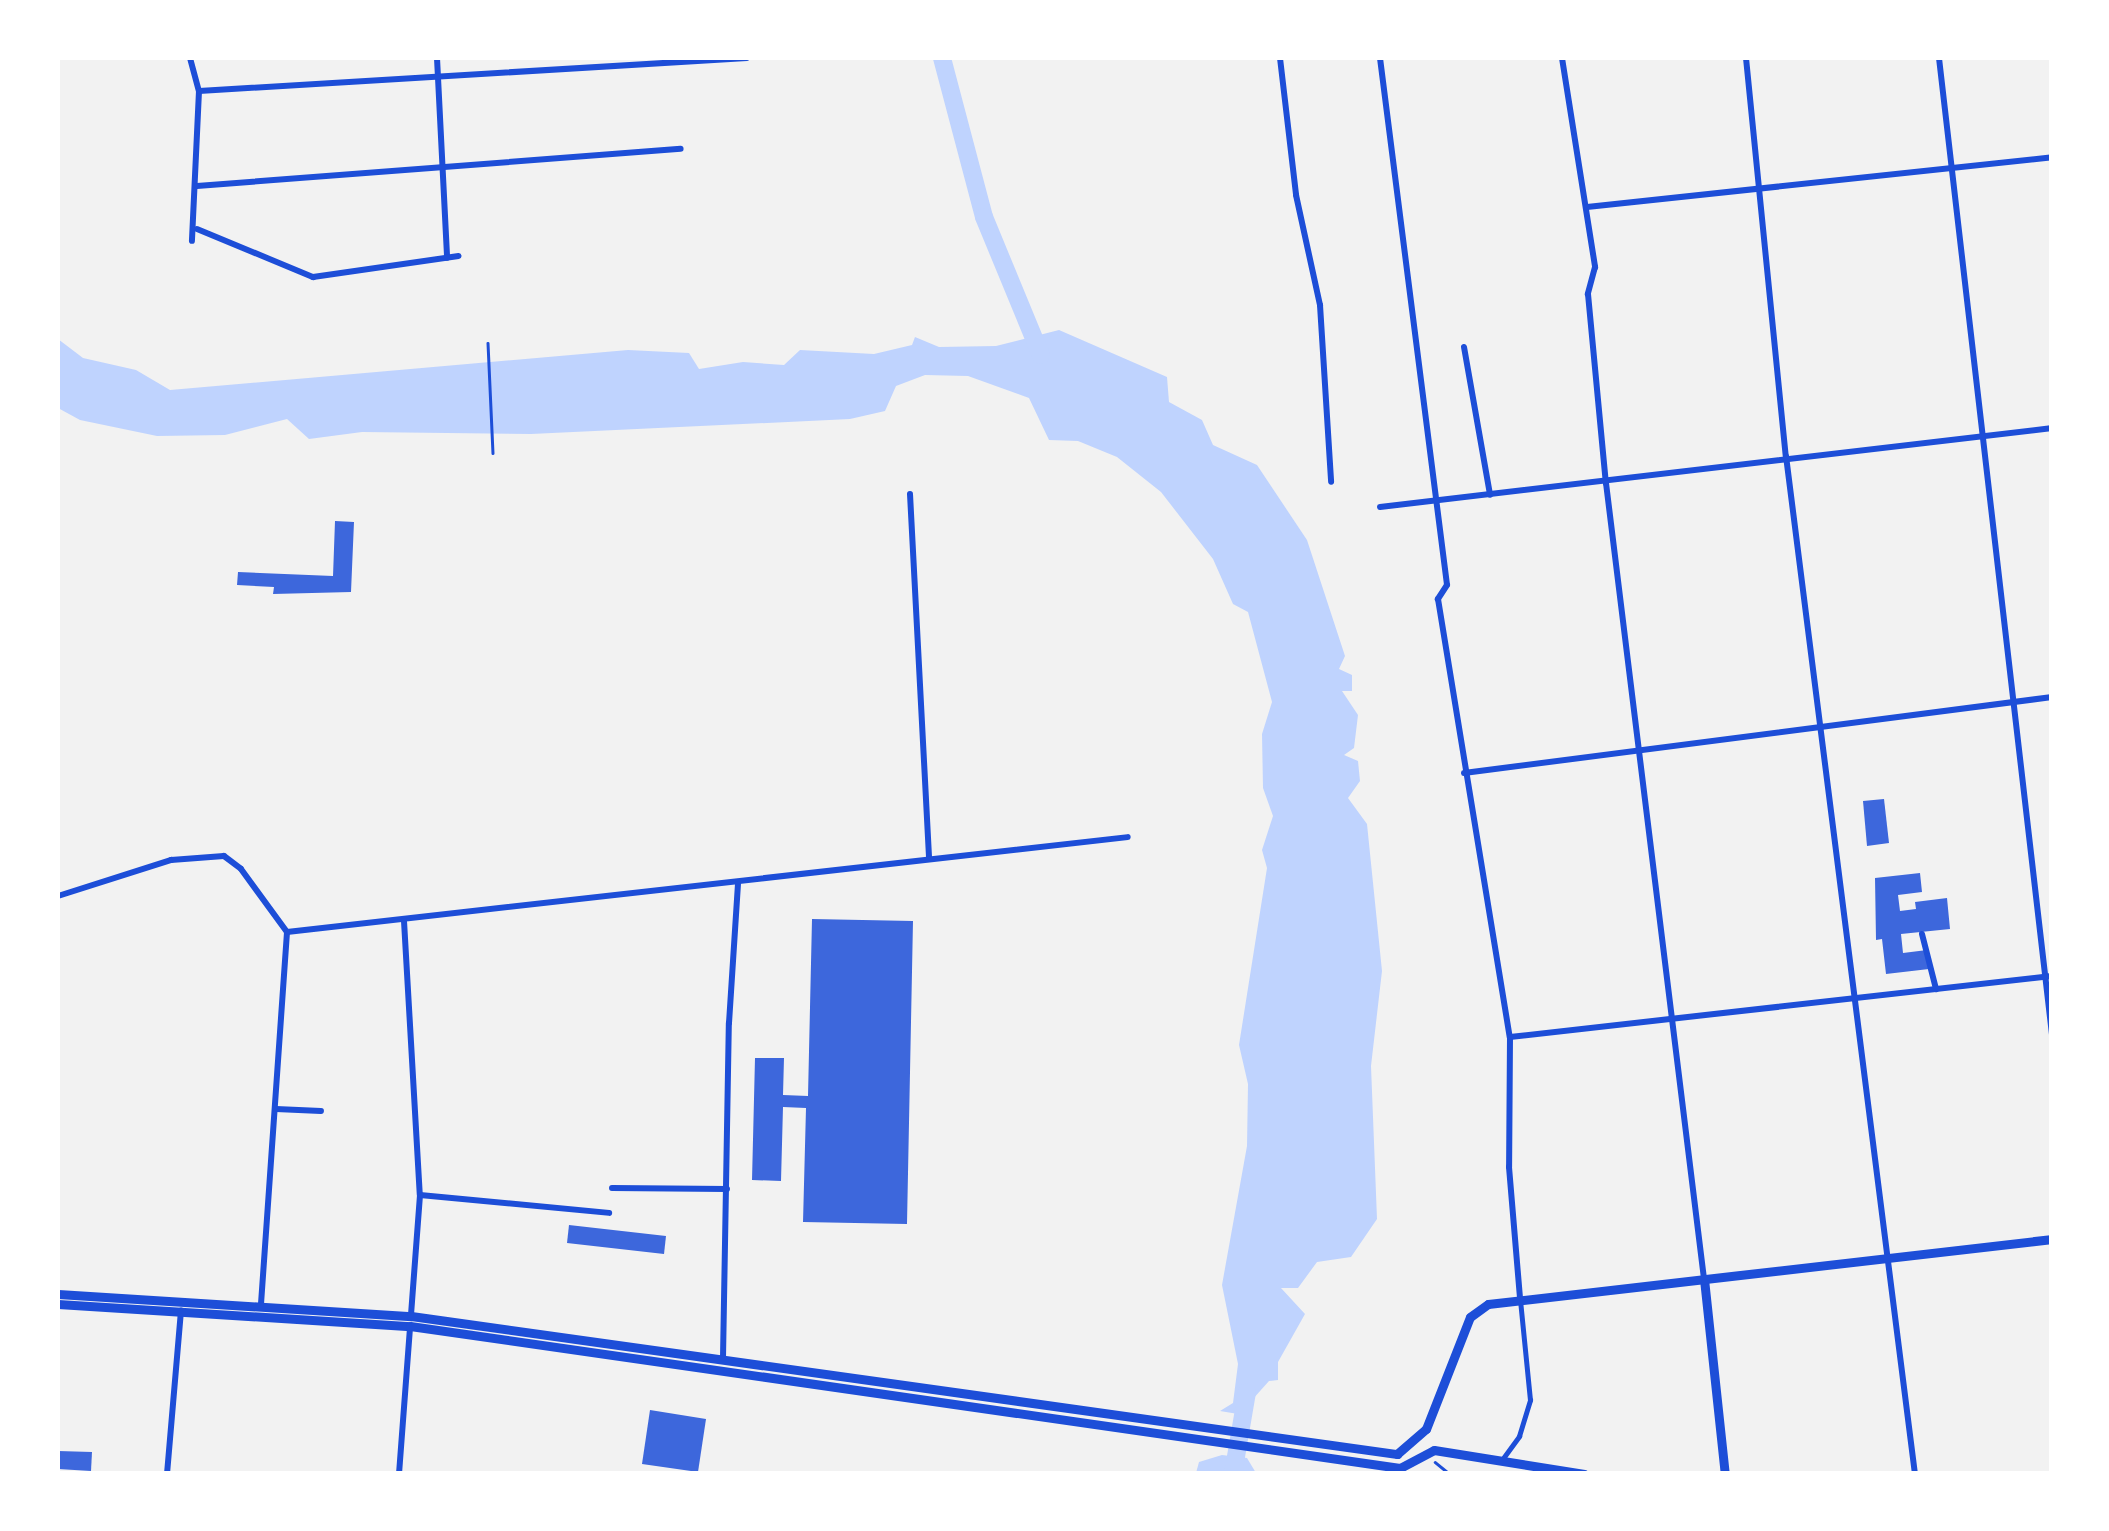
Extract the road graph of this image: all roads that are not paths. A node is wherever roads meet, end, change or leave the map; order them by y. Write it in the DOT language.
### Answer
graph roads {
  1 [pos="190,58"];
  2 [pos="437,58"];
  3 [pos="747,58"];
  4 [pos="1280,58"];
  5 [pos="1380,58"];
  6 [pos="1562,58"];
  7 [pos="1746,58"];
  8 [pos="1939,58"];
  9 [pos="438,76"];
  10 [pos="200,91"];
  11 [pos="681,149"];
  12 [pos="2052,158"];
  13 [pos="1952,166"];
  14 [pos="440,172"];
  15 [pos="198,186"];
  16 [pos="1762,191"];
  17 [pos="1587,208"];
  18 [pos="197,229"];
  19 [pos="192,241"];
  20 [pos="458,256"];
  21 [pos="447,258"];
  22 [pos="1464,347"];
  23 [pos="2052,428"];
  24 [pos="1979,436"];
  25 [pos="1786,456"];
  26 [pos="1331,482"];
  27 [pos="1606,483"];
  28 [pos="910,494"];
  29 [pos="1490,495"];
  30 [pos="1435,500"];
  31 [pos="1380,507"];
  32 [pos="2052,697"];
  33 [pos="2013,701"];
  34 [pos="1821,725"];
  35 [pos="1639,750"];
  36 [pos="1464,772"];
  37 [pos="1128,837"];
  38 [pos="929,858"];
  39 [pos="738,884"];
  40 [pos="58,896"];
  41 [pos="404,922"];
  42 [pos="286,932"];
  43 [pos="1922,934"];
  44 [pos="2049,976"];
  45 [pos="1936,989"];
  46 [pos="1856,998"];
  47 [pos="1674,1020"];
  48 [pos="2052,1035"];
  49 [pos="1510,1037"];
  50 [pos="276,1109"];
  51 [pos="321,1111"];
  52 [pos="612,1188"];
  53 [pos="727,1190"];
  54 [pos="420,1195"];
  55 [pos="609,1213"];
  56 [pos="2052,1239"];
  57 [pos="1884,1258"];
  58 [pos="1704,1279"];
  59 [pos="58,1294"];
  60 [pos="1520,1297"];
  61 [pos="58,1304"];
  62 [pos="261,1304"];
  63 [pos="181,1310"];
  64 [pos="410,1321"];
  65 [pos="723,1358"];
  66 [pos="1396,1454"];
  67 [pos="1501,1461"];
  68 [pos="1401,1471"];
  69 [pos="167,1474"];
  70 [pos="399,1474"];
  71 [pos="1584,1474"];
  72 [pos="1725,1474"];
  73 [pos="1914,1474"];
  1 -- 10 [label="street"];
  2 -- 9 [label="street"];
  3 -- 9 [label="street"];
  4 -- 26 [label="street"];
  5 -- 30 [label="street"];
  6 -- 17 [label="street"];
  7 -- 16 [label="street"];
  8 -- 13 [label="street"];
  9 -- 10 [label="street"];
  9 -- 14 [label="street"];
  10 -- 15 [label="street"];
  11 -- 14 [label="street"];
  12 -- 13 [label="street"];
  13 -- 16 [label="street"];
  13 -- 24 [label="street"];
  14 -- 15 [label="street"];
  14 -- 21 [label="street"];
  15 -- 18 [label="street"];
  16 -- 17 [label="street"];
  16 -- 25 [label="street"];
  17 -- 27 [label="street"];
  18 -- 19 [label="street"];
  18 -- 21 [label="street"];
  20 -- 21 [label="street"];
  22 -- 29 [label="street"];
  23 -- 24 [label="street"];
  24 -- 25 [label="street"];
  24 -- 33 [label="street"];
  25 -- 27 [label="street"];
  25 -- 34 [label="street"];
  27 -- 29 [label="street"];
  27 -- 35 [label="street"];
  28 -- 38 [label="street"];
  29 -- 30 [label="street"];
  30 -- 31 [label="street"];
  30 -- 36 [label="street"];
  32 -- 33 [label="street"];
  33 -- 34 [label="street"];
  33 -- 44 [label="street"];
  34 -- 35 [label="street"];
  34 -- 46 [label="street"];
  35 -- 36 [label="street"];
  35 -- 47 [label="street"];
  36 -- 49 [label="street"];
  37 -- 38 [label="street"];
  38 -- 39 [label="street"];
  39 -- 41 [label="street"];
  39 -- 53 [label="street"];
  40 -- 42 [label="street"];
  41 -- 42 [label="street"];
  41 -- 54 [label="street"];
  42 -- 50 [label="street"];
  43 -- 45 [label="street"];
  44 -- 45 [label="street"];
  44 -- 48 [label="street"];
  45 -- 46 [label="street"];
  46 -- 47 [label="street"];
  46 -- 57 [label="street"];
  47 -- 49 [label="street"];
  47 -- 58 [label="street"];
  49 -- 60 [label="street"];
  50 -- 51 [label="street"];
  50 -- 62 [label="street"];
  52 -- 53 [label="street"];
  53 -- 65 [label="street"];
  54 -- 55 [label="street"];
  54 -- 64 [label="street"];
  56 -- 57 [label="main road"];
  57 -- 58 [label="main road"];
  57 -- 73 [label="street"];
  58 -- 60 [label="main road"];
  58 -- 72 [label="main road"];
  59 -- 62 [label="main road"];
  60 -- 66 [label="main road"];
  60 -- 67 [label="street"];
  61 -- 63 [label="main road"];
  62 -- 64 [label="main road"];
  63 -- 64 [label="main road"];
  63 -- 69 [label="street"];
  64 -- 65 [label="main road"];
  64 -- 68 [label="main road"];
  64 -- 70 [label="street"];
  65 -- 66 [label="main road"];
  66 -- 68 [label="main road"];
  67 -- 68 [label="main road"];
  67 -- 71 [label="main road"];
}
